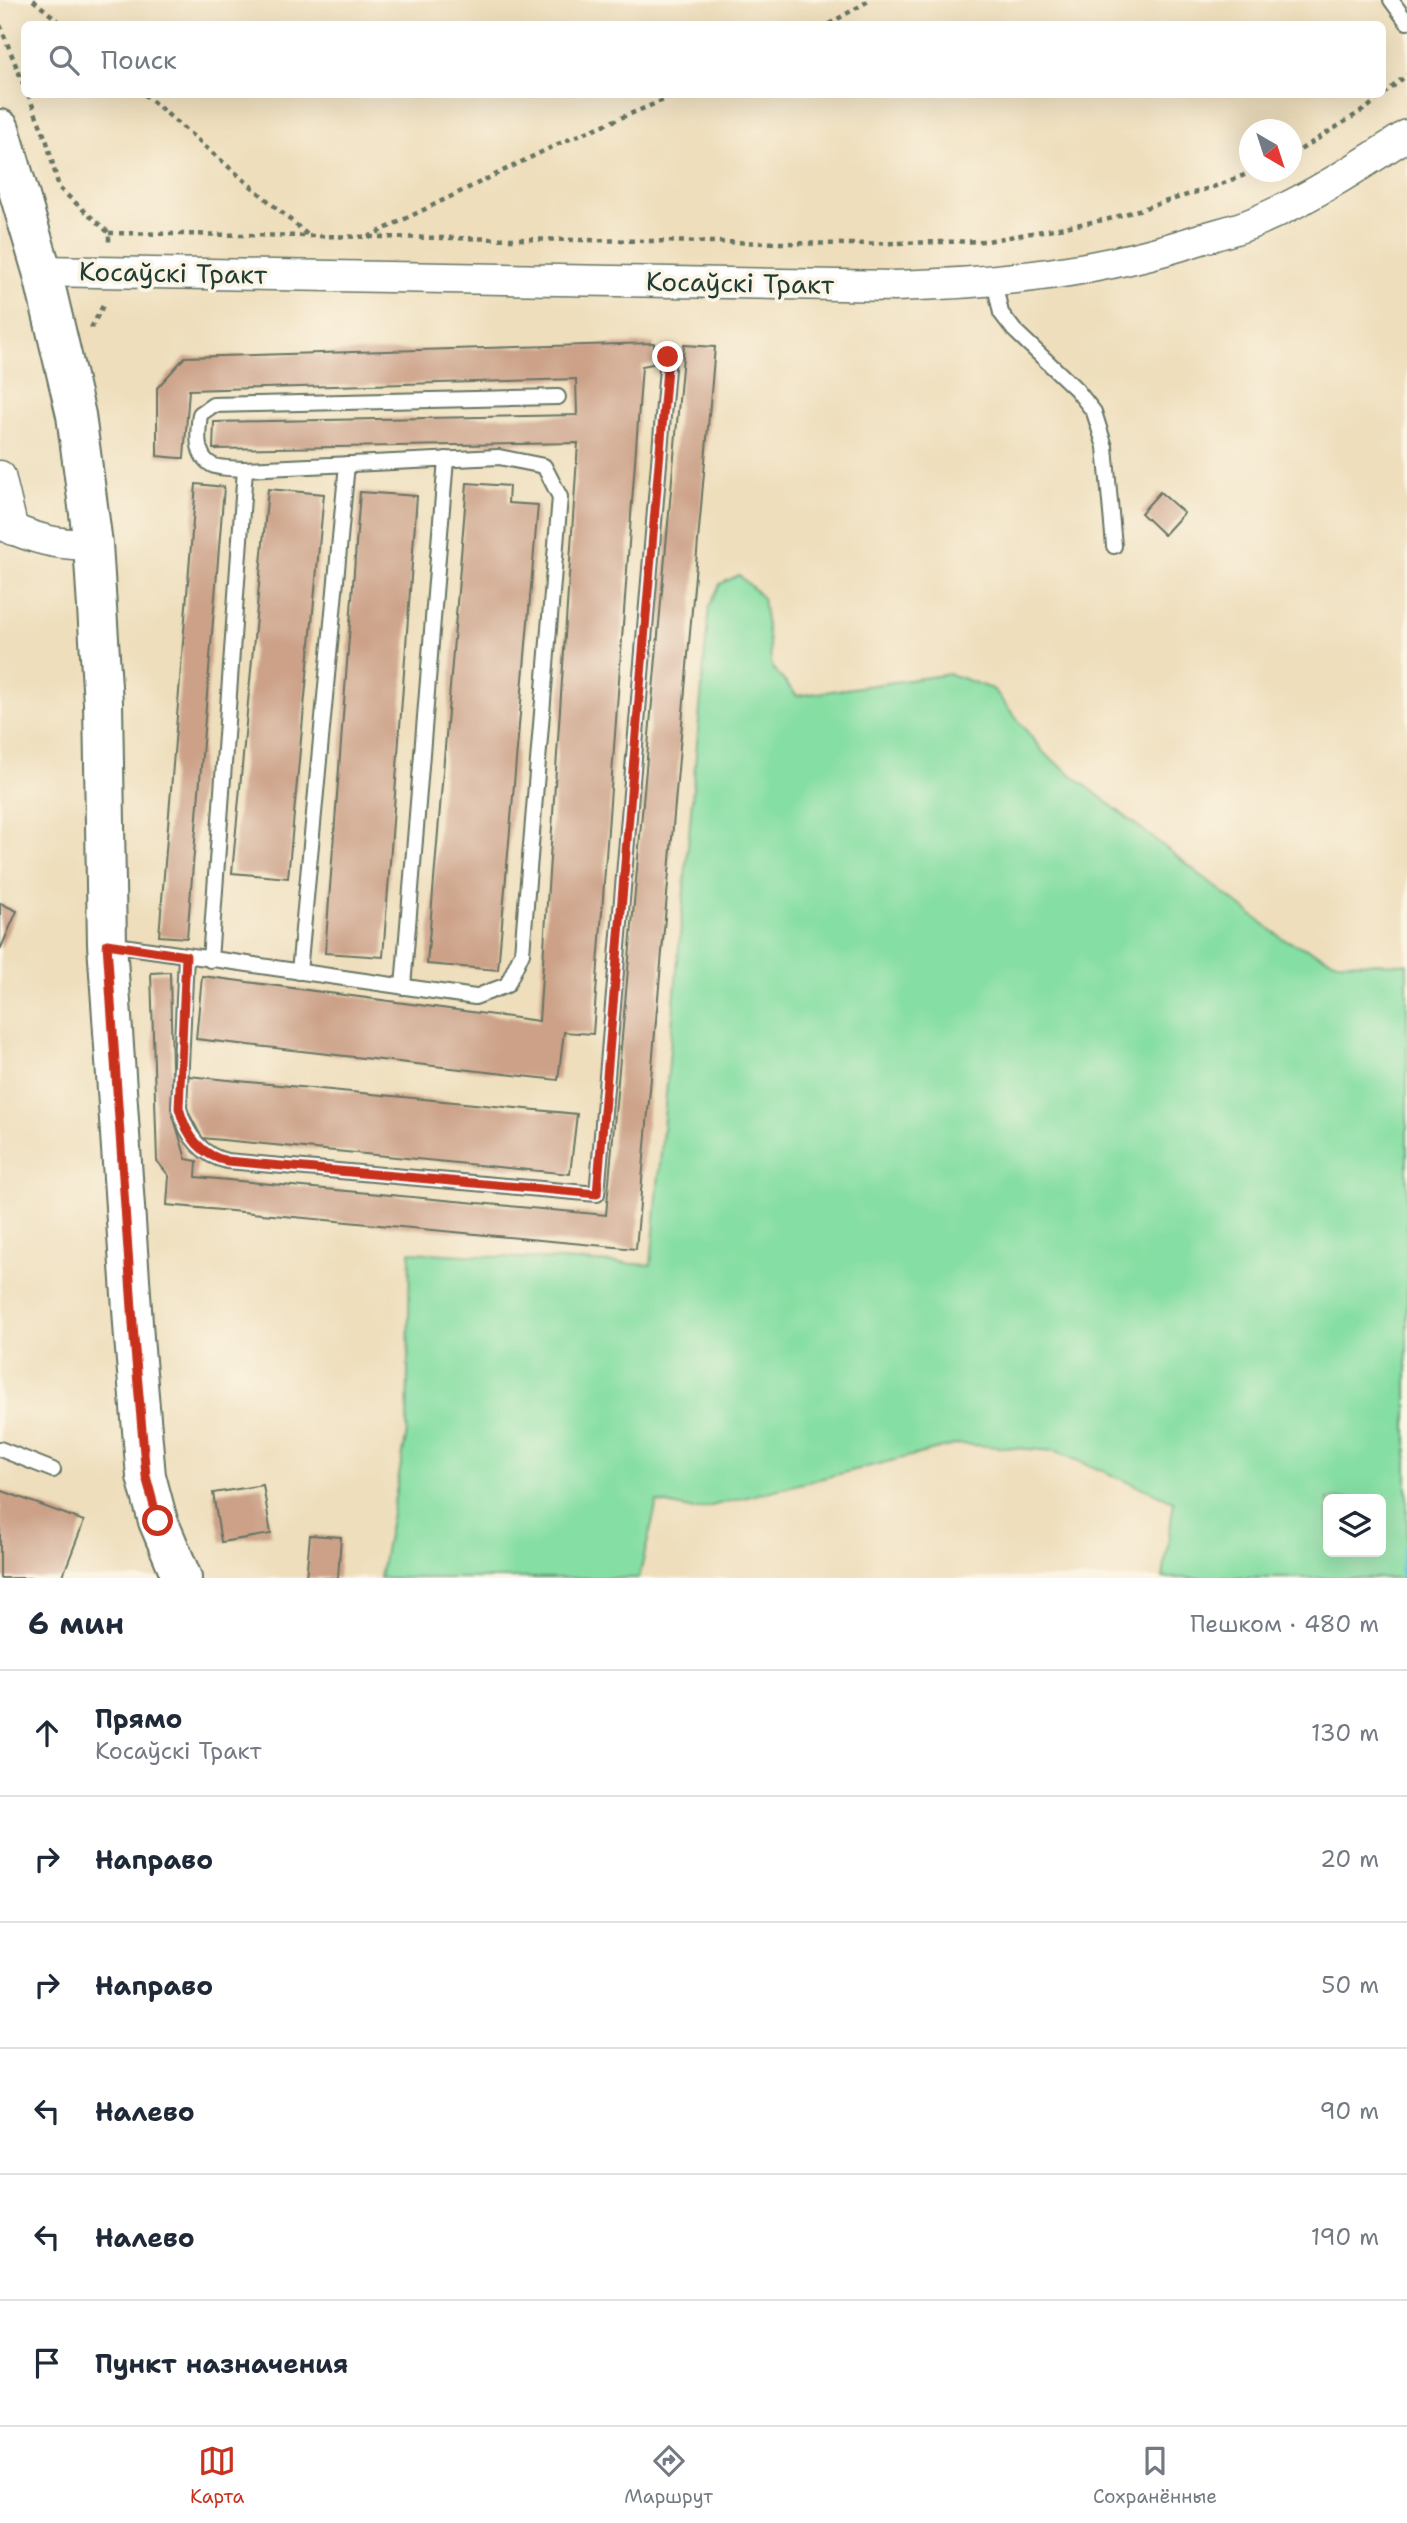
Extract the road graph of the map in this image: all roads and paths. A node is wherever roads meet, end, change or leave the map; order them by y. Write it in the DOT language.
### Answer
graph roads {
  1 [pos="33,0"];
  2 [pos="870,0"];
  3 [pos="1391,0"];
  4 [pos="58,21"];
  5 [pos="834,21"];
  6 [pos="1407,22"];
  7 [pos="0,25"];
  8 [pos="1407,75"];
  9 [pos="21,78"];
  10 [pos="1386,92"];
  11 [pos="149,98"];
  12 [pos="668,98"];
  13 [pos="1379,98"];
  14 [pos="0,130"];
  15 [pos="1407,135"];
  16 [pos="1302,149"];
  17 [pos="1239,177"];
  18 [pos="109,233"];
  19 [pos="310,236"];
  20 [pos="367,238"];
  21 [pos="42,271"];
  22 [pos="994,281"];
  23 [pos="668,357"];
  24 [pos="558,397"];
  25 [pos="446,459"];
  26 [pos="347,464"];
  27 [pos="245,469"];
  28 [pos="0,476"];
  29 [pos="7,527"];
  30 [pos="93,544"];
  31 [pos="1114,546"];
  32 [pos="107,944"];
  33 [pos="186,956"];
  34 [pos="210,960"];
  35 [pos="299,972"];
  36 [pos="403,987"];
  37 [pos="0,1449"];
  38 [pos="53,1470"];
  39 [pos="182,1578"];
  1 -- 4 [label="path"];
  2 -- 5 [label="path"];
  3 -- 6 [label="lane"];
  7 -- 9 [label="path"];
  8 -- 10 [label="path"];
  11 -- 19 [label="path"];
  12 -- 20 [label="path"];
  13 -- 16 [label="path"];
  14 -- 21 [label="main road, Косаўскі Тракт"];
  15 -- 22 [label="street, Косаўскі Тракт"];
  17 -- 20 [label="path"];
  18 -- 19 [label="path"];
  19 -- 20 [label="path"];
  21 -- 22 [label="street, Косаўскі Тракт"];
  21 -- 30 [label="main road, Косаўскі Тракт"];
  22 -- 31 [label="lane"];
  23 -- 33 [label="lane"];
  24 -- 27 [label="lane"];
  25 -- 26 [label="lane"];
  25 -- 36 [label="lane"];
  25 -- 36 [label="lane"];
  26 -- 27 [label="lane"];
  26 -- 35 [label="lane"];
  27 -- 34 [label="lane"];
  28 -- 29 [label="street"];
  29 -- 30 [label="street"];
  30 -- 32 [label="main road, Косаўскі Тракт"];
  32 -- 33 [label="lane"];
  32 -- 39 [label="main road, Косаўскі Тракт"];
  33 -- 34 [label="lane"];
  34 -- 35 [label="lane"];
  35 -- 36 [label="lane"];
  37 -- 38 [label="lane"];
}
